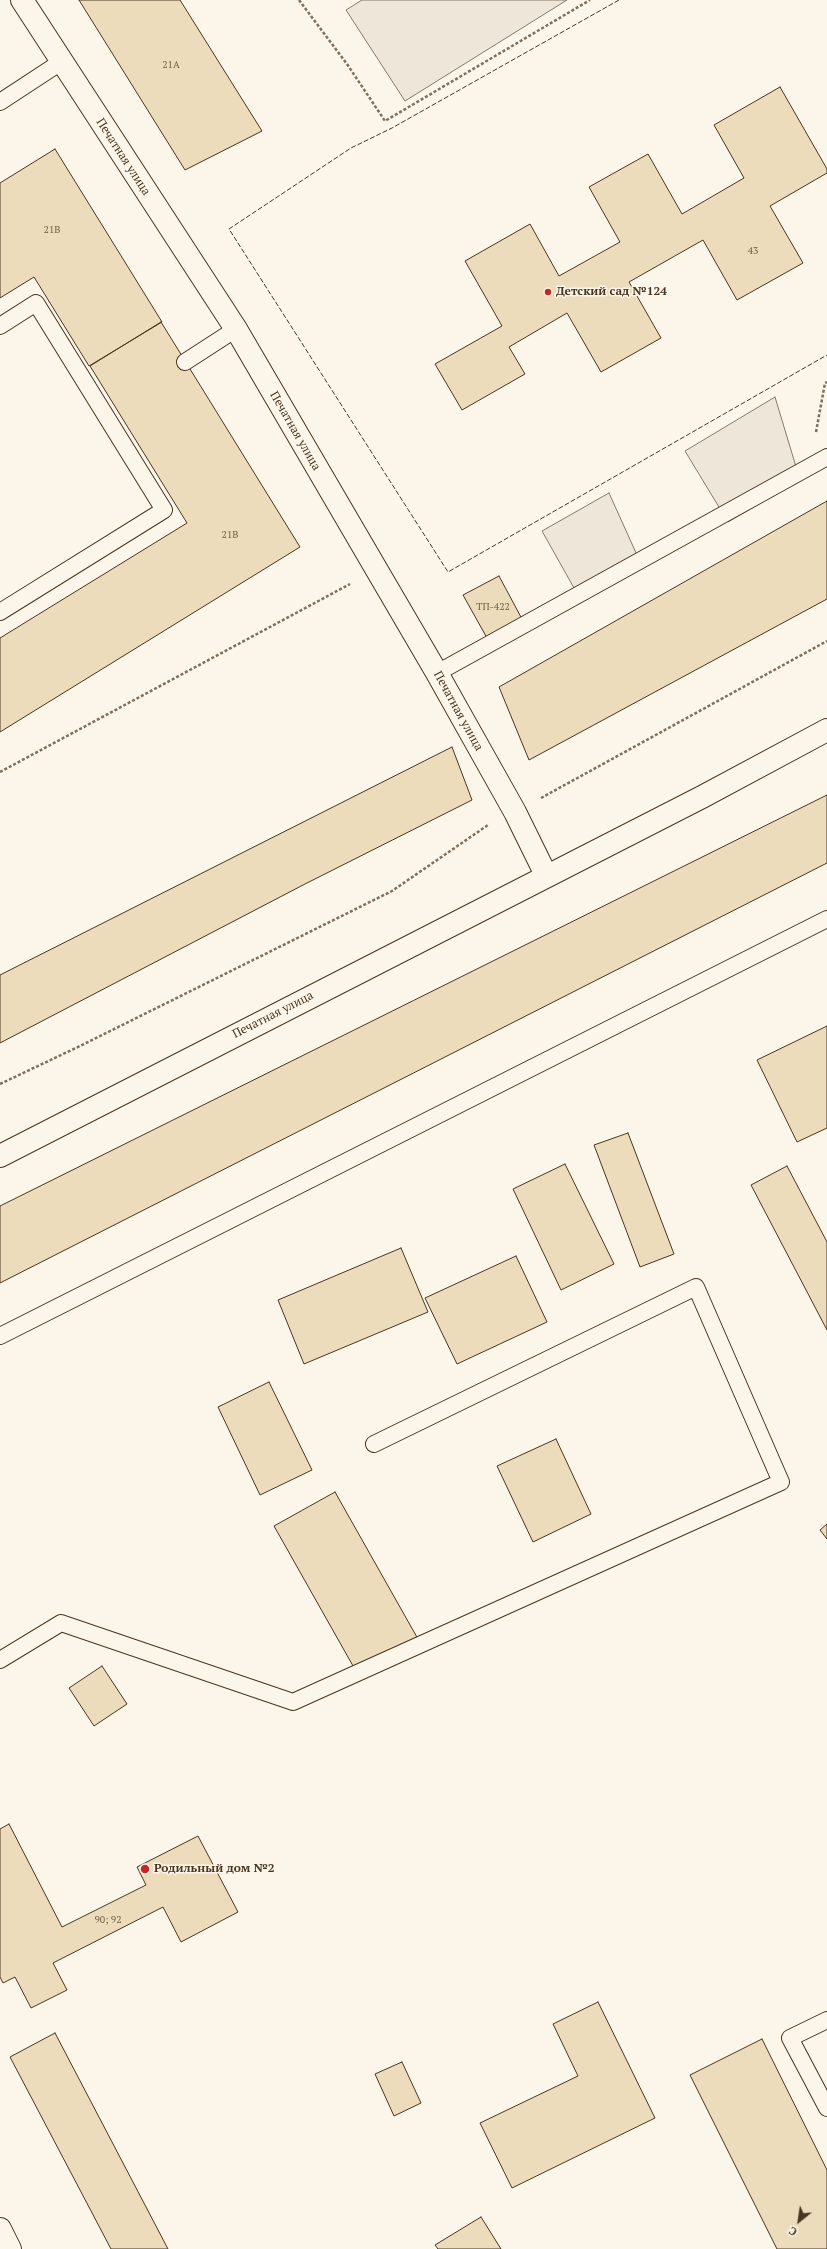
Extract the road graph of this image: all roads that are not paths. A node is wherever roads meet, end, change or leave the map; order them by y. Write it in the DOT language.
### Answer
graph roads {
  1 [pos="22,0"];
  2 [pos="61,62"];
  3 [pos="0,102"];
  4 [pos="0,326"];
  5 [pos="236,329"];
  6 [pos="185,362"];
  7 [pos="827,457"];
  8 [pos="0,612"];
  9 [pos="437,673"];
  10 [pos="827,730"];
  11 [pos="546,875"];
  12 [pos="827,919"];
  13 [pos="0,1156"];
  14 [pos="0,1336"];
  15 [pos="374,1444"];
  16 [pos="0,1660"];
  17 [pos="827,2020"];
  18 [pos="827,2108"];
  19 [pos="0,2229"];
  20 [pos="10,2249"];
  1 -- 2 [label="street, Печатная улица"];
  2 -- 3 [label="lane"];
  2 -- 5 [label="street, Печатная улица"];
  4 -- 8 [label="lane"];
  5 -- 6 [label="lane"];
  5 -- 9 [label="street, Печатная улица"];
  7 -- 9 [label="lane"];
  9 -- 11 [label="street, Печатная улица"];
  10 -- 11 [label="street, Печатная улица"];
  11 -- 13 [label="street, Печатная улица"];
  12 -- 14 [label="lane"];
  15 -- 16 [label="lane"];
  17 -- 18 [label="lane"];
  19 -- 20 [label="street"];
}
